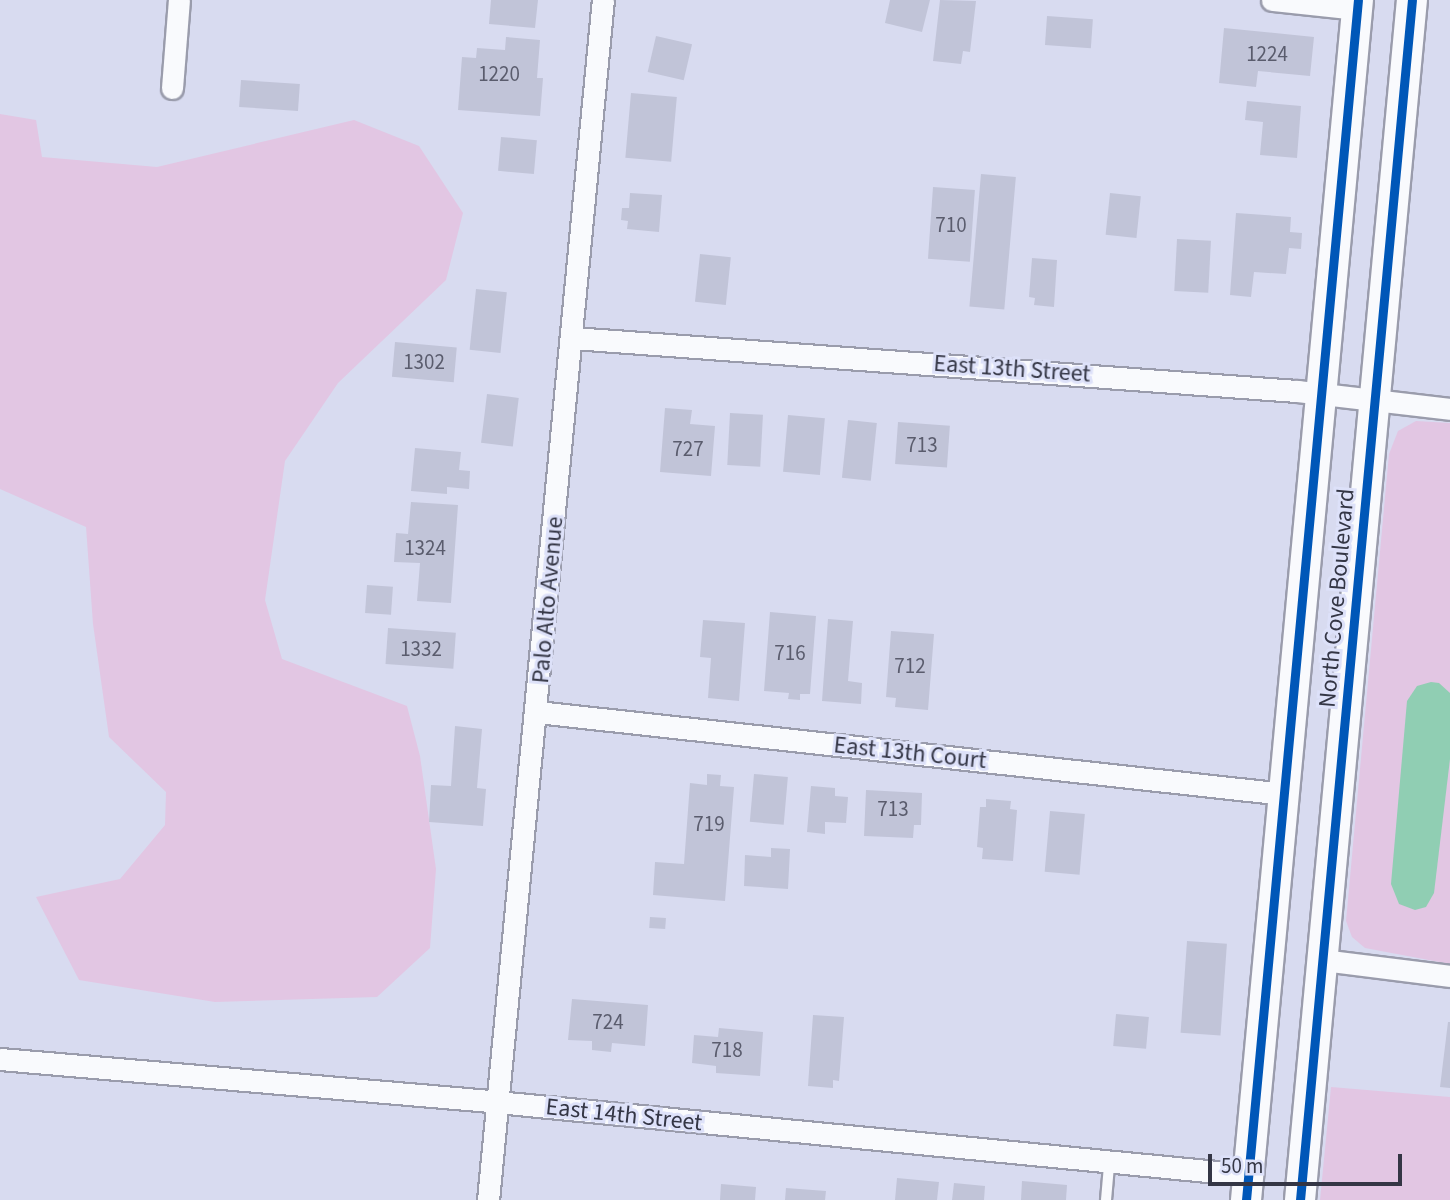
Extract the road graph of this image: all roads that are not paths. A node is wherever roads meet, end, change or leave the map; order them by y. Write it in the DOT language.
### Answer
graph roads {
  1 [pos="180,0"];
  2 [pos="603,0"];
  3 [pos="1272,0"];
  4 [pos="1412,0"];
  5 [pos="1357,4"];
  6 [pos="172,88"];
  7 [pos="573,338"];
  8 [pos="1321,394"];
  9 [pos="1374,400"];
  10 [pos="1450,409"];
  11 [pos="537,712"];
  12 [pos="1284,794"];
  13 [pos="1322,960"];
  14 [pos="1450,976"];
  15 [pos="0,1059"];
  16 [pos="497,1102"];
  17 [pos="1109,1162"];
  18 [pos="1247,1187"];
  19 [pos="488,1200"];
  20 [pos="1106,1200"];
  21 [pos="1268,1200"];
  22 [pos="1300,1200"];
  1 -- 6 [label="street"];
  2 -- 7 [label="street, Palo Alto Avenue"];
  3 -- 5 [label="street"];
  4 -- 9 [label="main road, North Cove Boulevard"];
  5 -- 8 [label="main road, North Cove Boulevard"];
  7 -- 8 [label="street, East 13th Street"];
  7 -- 11 [label="street, Palo Alto Avenue"];
  8 -- 9 [label="street, East 13th Street"];
  8 -- 12 [label="main road, North Cove Boulevard"];
  9 -- 10 [label="street, East 13th Street"];
  9 -- 13 [label="main road, North Cove Boulevard"];
  11 -- 12 [label="street, East 13th Court"];
  11 -- 16 [label="street, Palo Alto Avenue"];
  12 -- 18 [label="main road, North Cove Boulevard"];
  13 -- 14 [label="street"];
  13 -- 22 [label="main road, North Cove Boulevard"];
  15 -- 16 [label="street, East 14th Street"];
  16 -- 17 [label="street, East 14th Street"];
  16 -- 19 [label="street, Palo Alto Avenue"];
  17 -- 18 [label="street, East 14th Street"];
  17 -- 20 [label="lane"];
  18 -- 21 [label="main road"];
}
